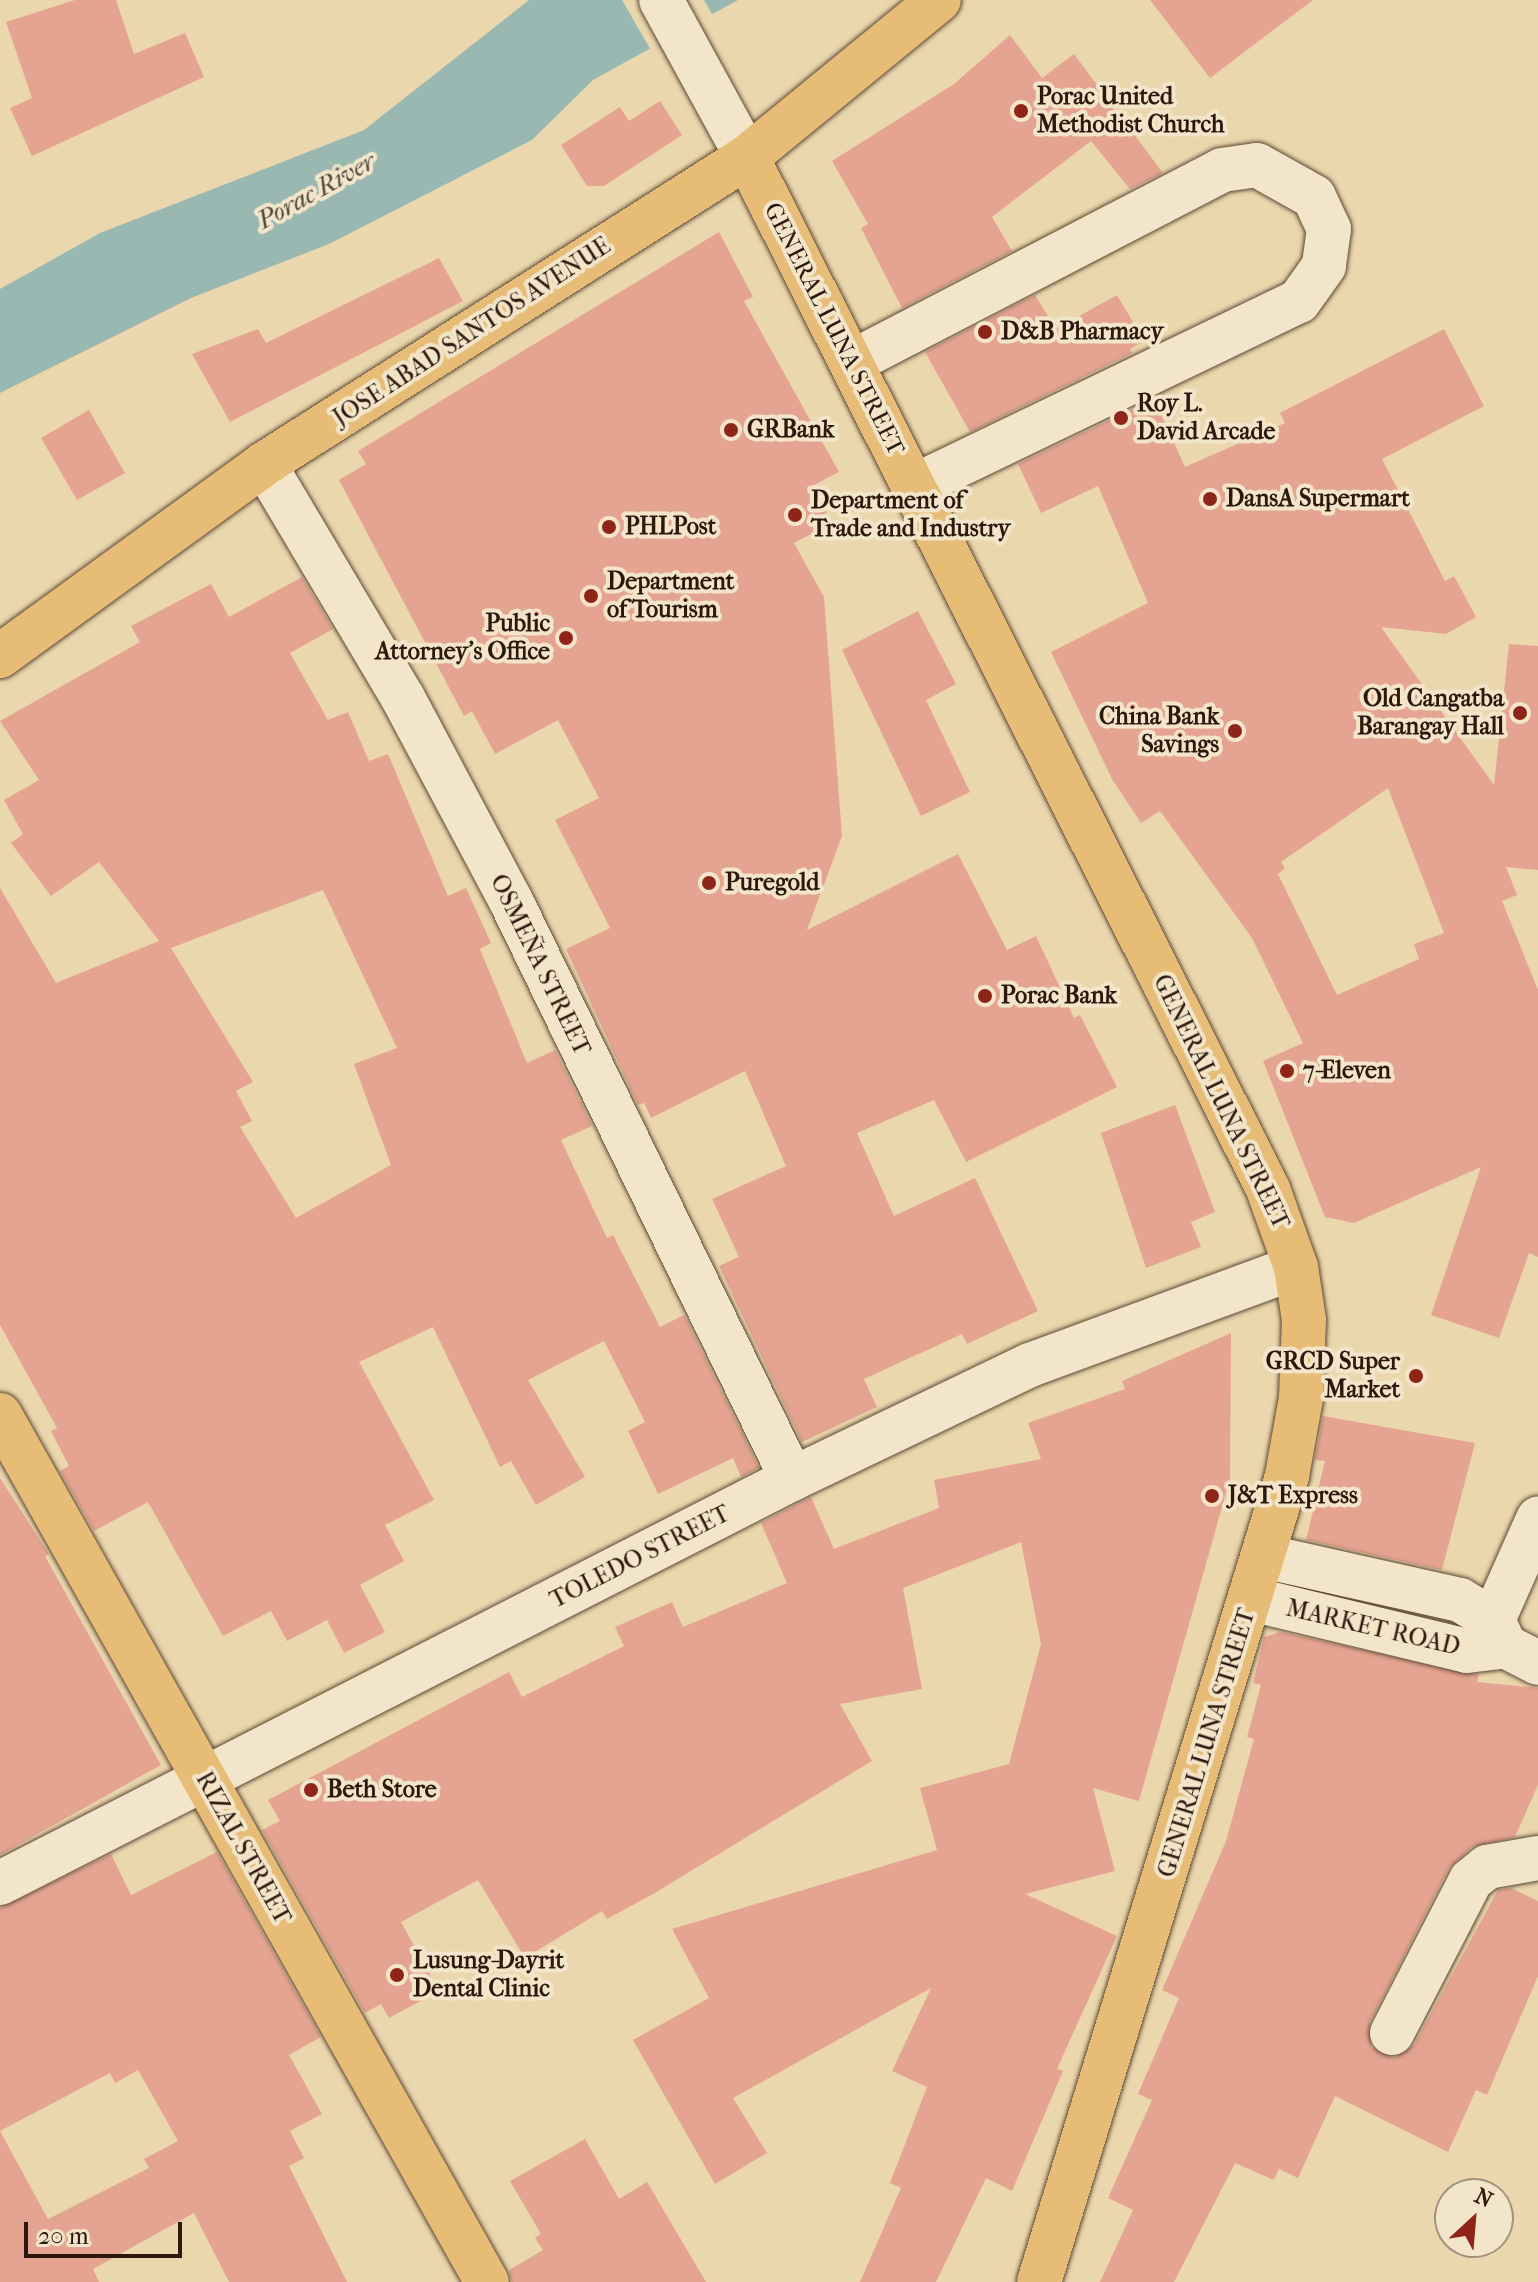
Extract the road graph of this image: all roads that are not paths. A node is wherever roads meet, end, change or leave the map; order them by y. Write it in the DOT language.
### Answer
graph roads {
  1 [pos="661,0"];
  2 [pos="939,0"];
  3 [pos="747,157"];
  4 [pos="852,362"];
  5 [pos="264,464"];
  6 [pos="913,487"];
  7 [pos="0,656"];
  8 [pos="1296,1267"];
  9 [pos="0,1415"];
  10 [pos="792,1479"];
  11 [pos="1537,1526"];
  12 [pos="1263,1556"];
  13 [pos="1251,1599"];
  14 [pos="1512,1643"];
  15 [pos="205,1781"];
  16 [pos="1538,1858"];
  17 [pos="0,1883"];
  18 [pos="1392,2033"];
  19 [pos="487,2282"];
  20 [pos="1039,2282"];
  1 -- 3 [label="street, GENERAL LUNA STREET"];
  2 -- 3 [label="main road, JOSE ABAD SANTOS AVENUE"];
  3 -- 4 [label="main road, GENERAL LUNA STREET"];
  3 -- 5 [label="main road, JOSE ABAD SANTOS AVENUE"];
  4 -- 6 [label="main road, GENERAL LUNA STREET"];
  4 -- 6 [label="street"];
  5 -- 7 [label="main road, JOSE ABAD SANTOS AVENUE"];
  5 -- 10 [label="street, OSMEÑA STREET"];
  6 -- 8 [label="main road, GENERAL LUNA STREET"];
  8 -- 10 [label="street, TOLEDO STREET"];
  8 -- 12 [label="main road, GENERAL LUNA STREET"];
  9 -- 15 [label="main road, RIZAL STREET"];
  10 -- 15 [label="street, TOLEDO STREET"];
  11 -- 14 [label="street"];
  12 -- 13 [label="main road, GENERAL LUNA STREET"];
  12 -- 14 [label="street"];
  13 -- 14 [label="street, MARKET ROAD"];
  13 -- 20 [label="main road, GENERAL LUNA STREET"];
  15 -- 17 [label="street, TOLEDO STREET"];
  15 -- 19 [label="main road, RIZAL STREET"];
  16 -- 18 [label="street"];
}
